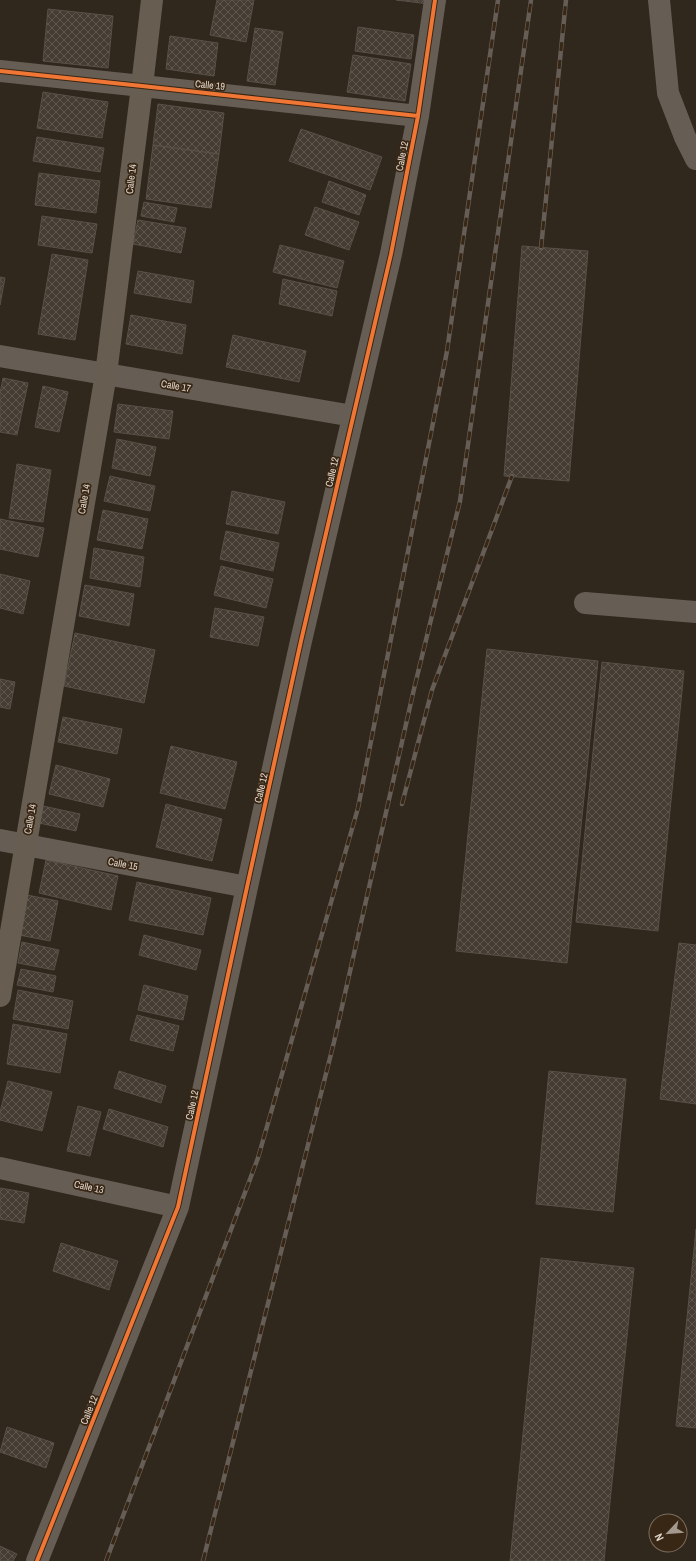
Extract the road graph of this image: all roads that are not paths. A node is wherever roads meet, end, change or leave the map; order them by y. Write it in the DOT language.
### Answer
graph roads {
  1 [pos="152,0"];
  2 [pos="435,0"];
  3 [pos="659,0"];
  4 [pos="0,71"];
  5 [pos="142,86"];
  6 [pos="418,116"];
  7 [pos="691,137"];
  8 [pos="696,159"];
  9 [pos="0,356"];
  10 [pos="106,374"];
  11 [pos="353,416"];
  12 [pos="585,603"];
  13 [pos="696,612"];
  14 [pos="0,840"];
  15 [pos="26,845"];
  16 [pos="247,887"];
  17 [pos="0,996"];
  18 [pos="0,1168"];
  19 [pos="178,1207"];
  20 [pos="37,1561"];
  1 -- 5 [label="main road, Calle 14"];
  2 -- 6 [label="street, Calle 12"];
  3 -- 7 [label="street"];
  4 -- 5 [label="street, Calle 19"];
  5 -- 6 [label="street, Calle 19"];
  5 -- 10 [label="main road, Calle 14"];
  6 -- 11 [label="street, Calle 12"];
  7 -- 8 [label="street"];
  9 -- 10 [label="street, Calle 17"];
  10 -- 11 [label="street, Calle 17"];
  10 -- 15 [label="main road, Calle 14"];
  11 -- 16 [label="street, Calle 12"];
  12 -- 13 [label="street"];
  14 -- 15 [label="street, Calle 15"];
  15 -- 16 [label="street, Calle 15"];
  15 -- 17 [label="main road, Calle 14"];
  16 -- 19 [label="street, Calle 12"];
  18 -- 19 [label="street, Calle 13"];
  19 -- 20 [label="street, Calle 12"];
}
